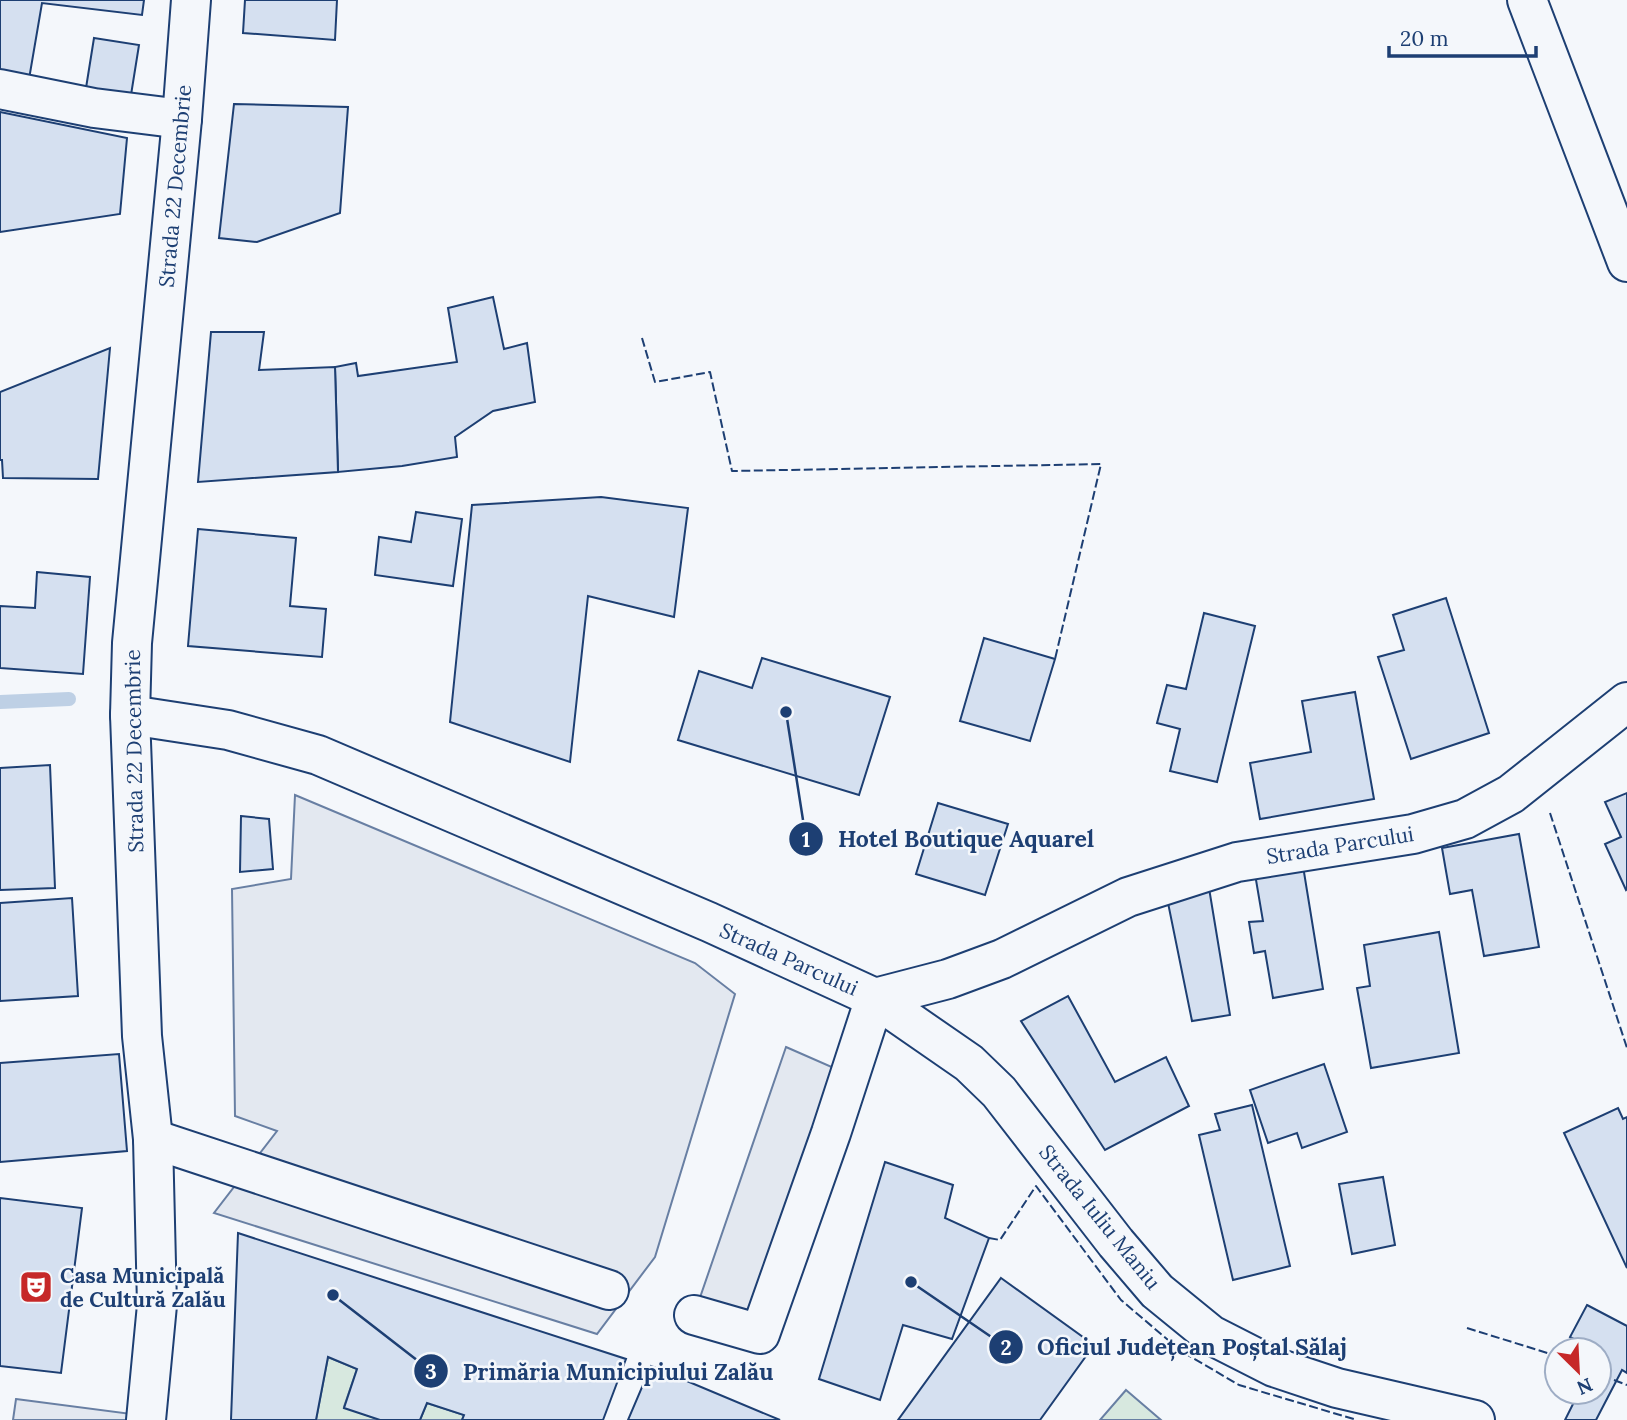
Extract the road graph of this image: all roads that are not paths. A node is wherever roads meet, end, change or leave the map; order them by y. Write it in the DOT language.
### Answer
graph roads {
  1 [pos="191,0"];
  2 [pos="1528,0"];
  3 [pos="0,89"];
  4 [pos="182,119"];
  5 [pos="1627,262"];
  6 [pos="1627,702"];
  7 [pos="130,715"];
  8 [pos="876,998"];
  9 [pos="153,1139"];
  10 [pos="609,1290"];
  11 [pos="694,1315"];
  12 [pos="1458,1418"];
  13 [pos="146,1420"];
  1 -- 4 [label="street, Strada 22 Decembrie"];
  2 -- 5 [label="street"];
  3 -- 4 [label="street"];
  4 -- 7 [label="street, Strada 22 Decembrie"];
  6 -- 8 [label="street, Strada Parcului"];
  7 -- 8 [label="street, Strada Parcului"];
  7 -- 9 [label="street, Strada 22 Decembrie"];
  8 -- 11 [label="street"];
  8 -- 12 [label="street, Strada Iuliu Maniu"];
  9 -- 10 [label="street"];
  9 -- 13 [label="street, Strada 22 Decembrie"];
}
